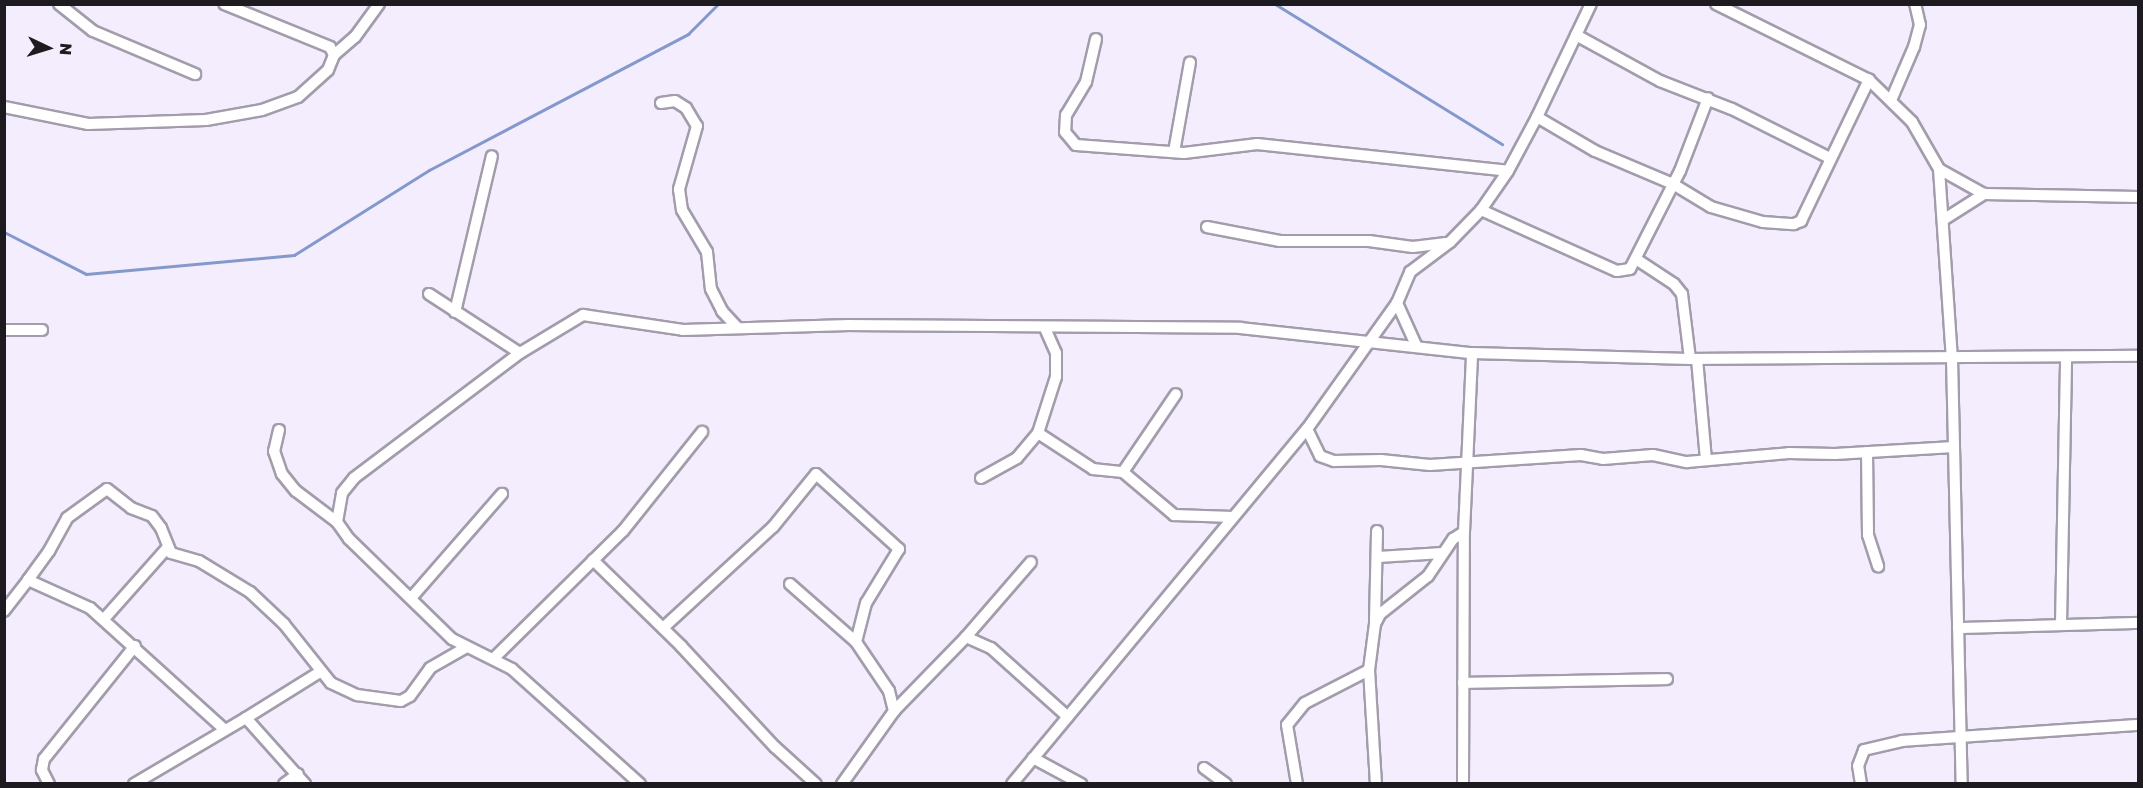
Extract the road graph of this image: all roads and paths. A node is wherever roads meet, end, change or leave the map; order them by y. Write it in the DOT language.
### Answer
graph roads {
  1 [pos="59,4"];
  2 [pos="224,4"];
  3 [pos="379,4"];
  4 [pos="1591,4"];
  5 [pos="1716,4"];
  6 [pos="1915,4"];
  7 [pos="1576,35"];
  8 [pos="1096,39"];
  9 [pos="334,55"];
  10 [pos="1190,62"];
  11 [pos="195,74"];
  12 [pos="1869,80"];
  13 [pos="1708,98"];
  14 [pos="1892,98"];
  15 [pos="661,103"];
  16 [pos="4,107"];
  17 [pos="1537,117"];
  18 [pos="1174,152"];
  19 [pos="492,156"];
  20 [pos="1830,158"];
  21 [pos="1939,169"];
  22 [pos="1508,171"];
  23 [pos="1673,184"];
  24 [pos="1984,194"];
  25 [pos="2139,196"];
  26 [pos="1482,210"];
  27 [pos="1943,220"];
  28 [pos="1207,227"];
  29 [pos="1450,242"];
  30 [pos="1636,259"];
  31 [pos="429,294"];
  32 [pos="1397,303"];
  33 [pos="455,312"];
  34 [pos="737,327"];
  35 [pos="1045,328"];
  36 [pos="4,330"];
  37 [pos="42,330"];
  38 [pos="1366,345"];
  39 [pos="1416,345"];
  40 [pos="520,353"];
  41 [pos="1472,353"];
  42 [pos="2139,356"];
  43 [pos="1952,357"];
  44 [pos="2066,357"];
  45 [pos="1694,359"];
  46 [pos="1176,394"];
  47 [pos="1307,429"];
  48 [pos="279,430"];
  49 [pos="702,432"];
  50 [pos="1038,433"];
  51 [pos="1954,447"];
  52 [pos="1867,452"];
  53 [pos="1706,460"];
  54 [pos="1466,461"];
  55 [pos="1123,472"];
  56 [pos="981,478"];
  57 [pos="502,494"];
  58 [pos="1233,518"];
  59 [pos="337,522"];
  60 [pos="1377,531"];
  61 [pos="1464,531"];
  62 [pos="167,548"];
  63 [pos="1443,553"];
  64 [pos="1378,557"];
  65 [pos="593,560"];
  66 [pos="1031,562"];
  67 [pos="1878,566"];
  68 [pos="28,580"];
  69 [pos="790,584"];
  70 [pos="412,597"];
  71 [pos="4,611"];
  72 [pos="104,619"];
  73 [pos="2139,622"];
  74 [pos="1375,624"];
  75 [pos="2061,624"];
  76 [pos="663,628"];
  77 [pos="1958,628"];
  78 [pos="966,637"];
  79 [pos="856,642"];
  80 [pos="135,646"];
  81 [pos="465,648"];
  82 [pos="493,659"];
  83 [pos="1369,670"];
  84 [pos="320,672"];
  85 [pos="1667,679"];
  86 [pos="1463,683"];
  87 [pos="894,711"];
  88 [pos="1068,717"];
  89 [pos="246,718"];
  90 [pos="2139,724"];
  91 [pos="224,729"];
  92 [pos="1961,738"];
  93 [pos="1033,758"];
  94 [pos="1204,768"];
  95 [pos="298,774"];
  96 [pos="49,783"];
  97 [pos="134,783"];
  98 [pos="284,783"];
  99 [pos="305,783"];
  100 [pos="640,783"];
  101 [pos="816,783"];
  102 [pos="842,783"];
  103 [pos="1012,783"];
  104 [pos="1081,783"];
  105 [pos="1226,783"];
  106 [pos="1297,783"];
  107 [pos="1376,783"];
  108 [pos="1463,783"];
  109 [pos="1861,783"];
  110 [pos="1962,783"];
  1 -- 11 [label="street"];
  2 -- 9 [label="street"];
  3 -- 9 [label="street"];
  4 -- 7 [label="street"];
  5 -- 12 [label="street"];
  6 -- 14 [label="street"];
  7 -- 13 [label="street"];
  7 -- 17 [label="street"];
  8 -- 18 [label="street"];
  9 -- 16 [label="street"];
  10 -- 18 [label="street"];
  12 -- 14 [label="street"];
  12 -- 20 [label="street"];
  13 -- 20 [label="street"];
  13 -- 23 [label="street"];
  14 -- 21 [label="street"];
  15 -- 34 [label="street"];
  17 -- 22 [label="street"];
  17 -- 23 [label="street"];
  18 -- 22 [label="street"];
  19 -- 33 [label="street"];
  20 -- 23 [label="street"];
  21 -- 24 [label="street"];
  21 -- 27 [label="street"];
  22 -- 26 [label="street"];
  23 -- 30 [label="street"];
  24 -- 25 [label="street"];
  24 -- 27 [label="street"];
  26 -- 29 [label="street"];
  26 -- 30 [label="street"];
  27 -- 43 [label="street"];
  28 -- 29 [label="street"];
  29 -- 32 [label="street"];
  30 -- 45 [label="street"];
  31 -- 33 [label="street"];
  32 -- 38 [label="street"];
  32 -- 39 [label="street"];
  33 -- 40 [label="street"];
  34 -- 35 [label="street"];
  34 -- 40 [label="street"];
  35 -- 38 [label="street"];
  35 -- 50 [label="street"];
  36 -- 37 [label="street"];
  38 -- 39 [label="street"];
  38 -- 47 [label="street"];
  39 -- 41 [label="street"];
  40 -- 59 [label="street"];
  41 -- 45 [label="street"];
  41 -- 54 [label="street"];
  42 -- 44 [label="street"];
  43 -- 44 [label="street"];
  43 -- 45 [label="street"];
  43 -- 51 [label="street"];
  44 -- 75 [label="street"];
  45 -- 53 [label="street"];
  46 -- 55 [label="street"];
  47 -- 54 [label="street"];
  47 -- 58 [label="street"];
  48 -- 59 [label="street"];
  49 -- 65 [label="street"];
  50 -- 55 [label="street"];
  50 -- 56 [label="street"];
  51 -- 52 [label="street"];
  51 -- 77 [label="street"];
  52 -- 53 [label="street"];
  52 -- 67 [label="street"];
  53 -- 54 [label="street"];
  54 -- 61 [label="street"];
  55 -- 58 [label="street"];
  57 -- 70 [label="street"];
  58 -- 88 [label="street"];
  59 -- 70 [label="street"];
  60 -- 64 [label="street"];
  61 -- 63 [label="street"];
  61 -- 86 [label="street"];
  62 -- 68 [label="street"];
  62 -- 72 [label="street"];
  62 -- 84 [label="street"];
  63 -- 64 [label="street"];
  63 -- 74 [label="street"];
  64 -- 74 [label="street"];
  65 -- 76 [label="street"];
  65 -- 82 [label="street"];
  66 -- 78 [label="street"];
  68 -- 71 [label="street"];
  68 -- 72 [label="street"];
  69 -- 79 [label="street"];
  70 -- 81 [label="street"];
  72 -- 80 [label="street"];
  73 -- 75 [label="street"];
  74 -- 83 [label="street"];
  75 -- 77 [label="street"];
  76 -- 79 [label="street"];
  76 -- 101 [label="street"];
  77 -- 92 [label="street"];
  78 -- 87 [label="street"];
  78 -- 88 [label="street"];
  79 -- 87 [label="street"];
  80 -- 91 [label="street"];
  80 -- 96 [label="street"];
  81 -- 82 [label="street"];
  81 -- 84 [label="street"];
  82 -- 100 [label="street"];
  83 -- 106 [label="street"];
  83 -- 107 [label="street"];
  84 -- 89 [label="street"];
  85 -- 86 [label="street"];
  86 -- 108 [label="street"];
  87 -- 102 [label="street"];
  88 -- 93 [label="street"];
  89 -- 91 [label="street"];
  89 -- 95 [label="street"];
  90 -- 92 [label="street"];
  91 -- 97 [label="street"];
  92 -- 109 [label="street"];
  92 -- 110 [label="street"];
  93 -- 103 [label="street"];
  93 -- 104 [label="street"];
  94 -- 105 [label="street"];
  95 -- 98 [label="street"];
  95 -- 99 [label="street"];
}
